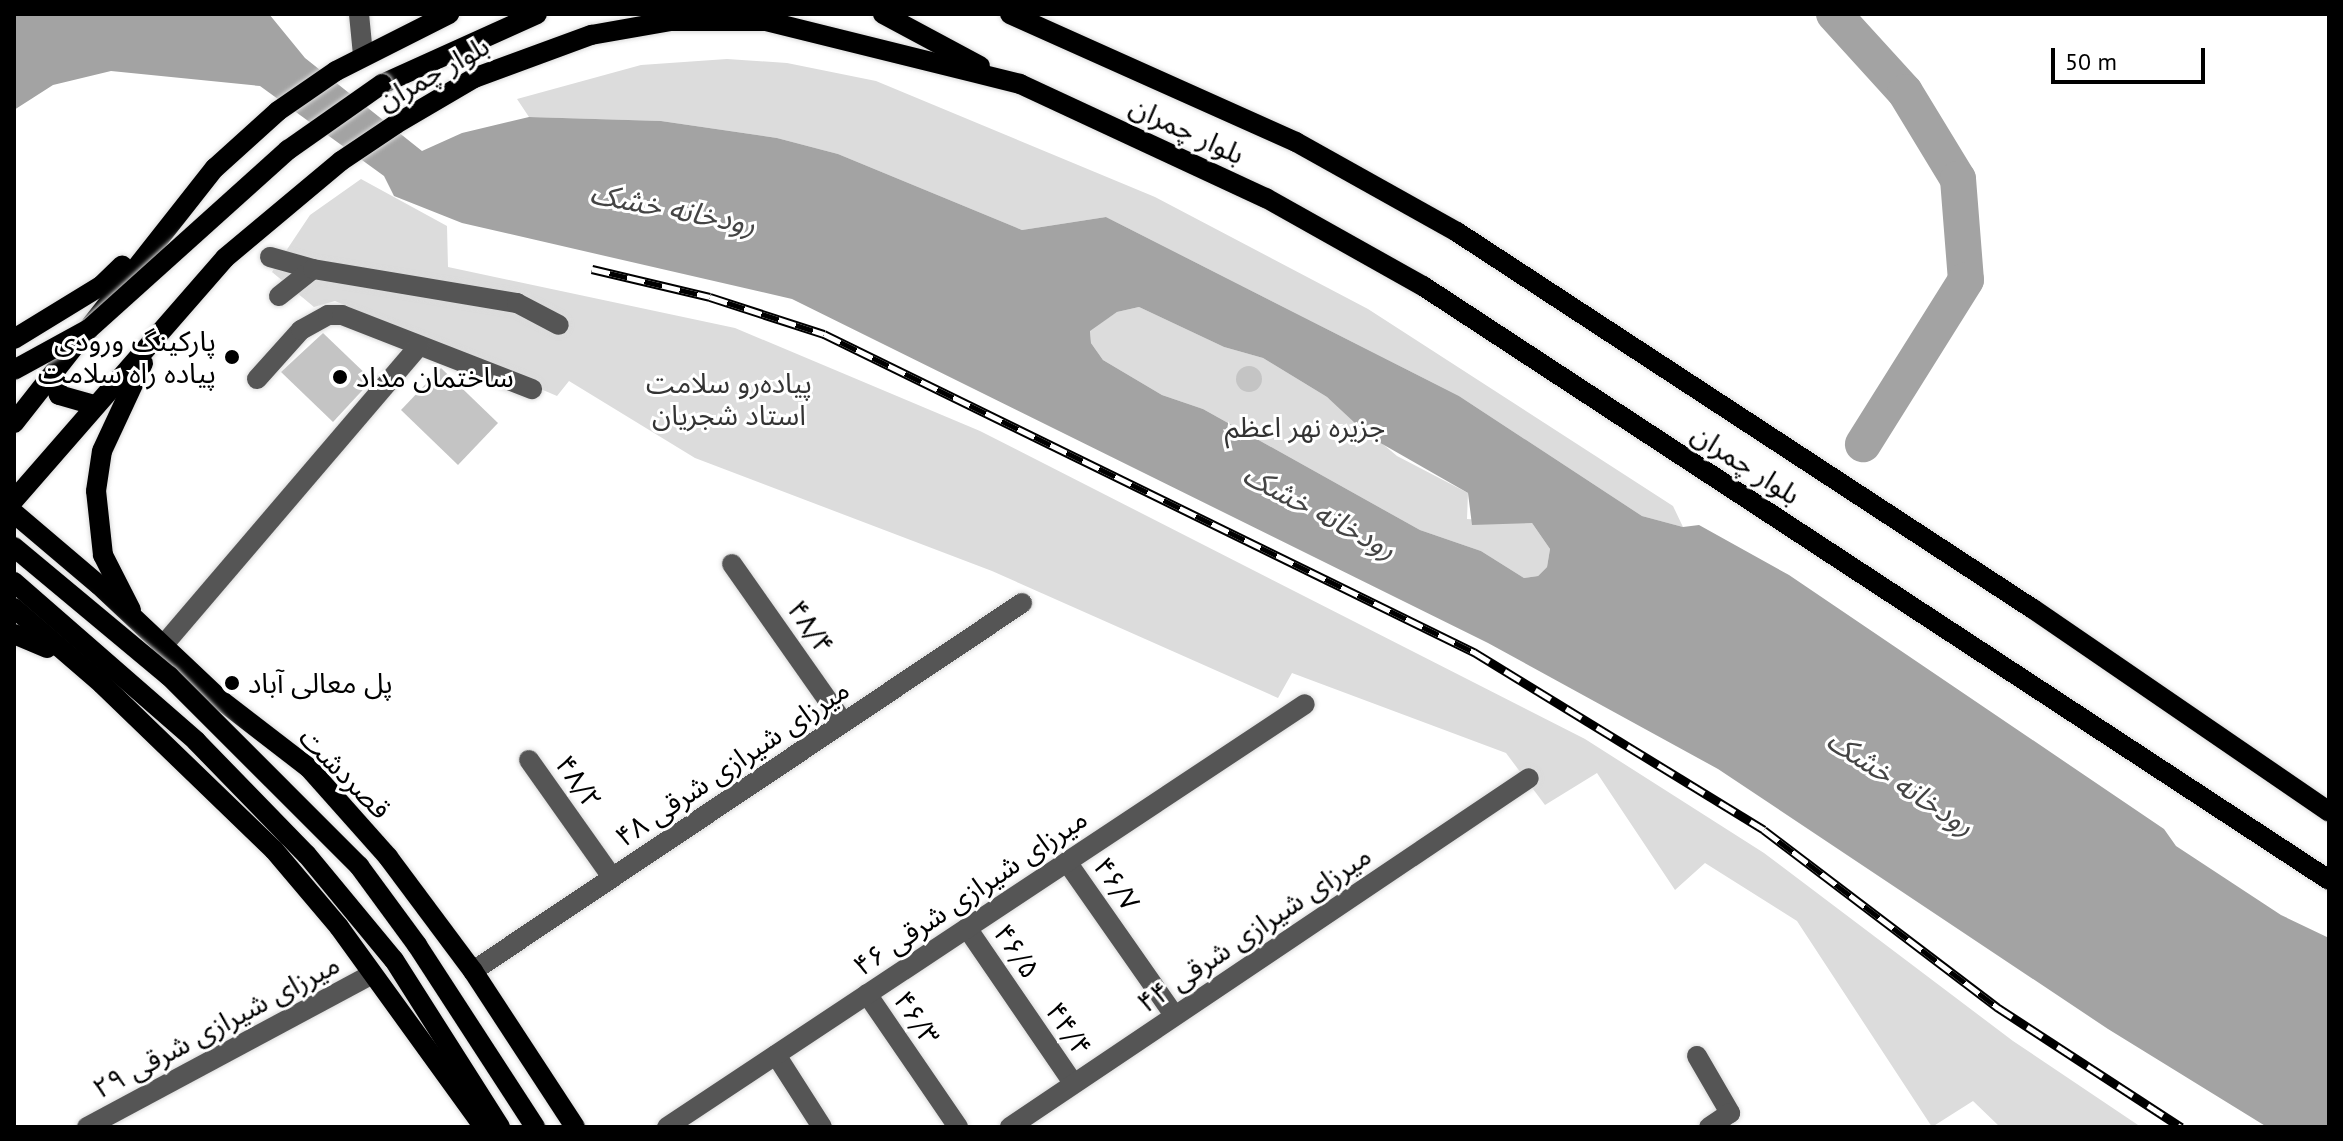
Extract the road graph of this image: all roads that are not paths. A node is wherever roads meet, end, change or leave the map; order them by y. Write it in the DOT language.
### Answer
graph roads {
  1 [pos="359,14"];
  2 [pos="449,14"];
  3 [pos="537,14"];
  4 [pos="883,14"];
  5 [pos="1010,14"];
  6 [pos="363,55"];
  7 [pos="1004,81"];
  8 [pos="163,228"];
  9 [pos="270,257"];
  10 [pos="313,269"];
  11 [pos="279,296"];
  12 [pos="559,325"];
  13 [pos="14,339"];
  14 [pos="419,346"];
  15 [pos="151,347"];
  16 [pos="14,370"];
  17 [pos="52,376"];
  18 [pos="257,379"];
  19 [pos="532,389"];
  20 [pos="95,405"];
  21 [pos="14,423"];
  22 [pos="14,500"];
  23 [pos="14,513"];
  24 [pos="14,547"];
  25 [pos="732,564"];
  26 [pos="14,572"];
  27 [pos="14,582"];
  28 [pos="1022,603"];
  29 [pos="14,608"];
  30 [pos="140,627"];
  31 [pos="14,634"];
  32 [pos="161,648"];
  33 [pos="69,658"];
  34 [pos="1305,704"];
  35 [pos="843,722"];
  36 [pos="529,760"];
  37 [pos="1529,778"];
  38 [pos="2329,812"];
  39 [pos="1067,862"];
  40 [pos="611,876"];
  41 [pos="2329,880"];
  42 [pos="967,928"];
  43 [pos="473,971"];
  44 [pos="371,975"];
  45 [pos="867,994"];
  46 [pos="1020,1006"];
  47 [pos="1174,1015"];
  48 [pos="776,1055"];
  49 [pos="1697,1056"];
  50 [pos="1073,1083"];
  51 [pos="87,1127"];
  52 [pos="484,1127"];
  53 [pos="500,1127"];
  54 [pos="535,1127"];
  55 [pos="575,1127"];
  56 [pos="667,1127"];
  57 [pos="822,1127"];
  58 [pos="958,1127"];
  59 [pos="1010,1127"];
  60 [pos="1709,1127"];
  1 -- 6 [label="street"];
  2 -- 6 [label="main road, بلوار چمران"];
  3 -- 16 [label="main road, bridge"];
  4 -- 7 [label="main road"];
  5 -- 38 [label="main road, بلوار چمران"];
  6 -- 8 [label="main road, بلوار چمران"];
  7 -- 15 [label="main road, بلوار چمران"];
  7 -- 41 [label="main road, بلوار چمران"];
  8 -- 13 [label="main road, بلوار چمران"];
  8 -- 17 [label="main road, بلوار چمران"];
  9 -- 10 [label="street"];
  10 -- 11 [label="street"];
  10 -- 12 [label="street"];
  14 -- 18 [label="street"];
  14 -- 19 [label="street"];
  14 -- 32 [label="street"];
  15 -- 20 [label="main road, بلوار چمران"];
  15 -- 30 [label="main road"];
  17 -- 20 [label="main road"];
  17 -- 21 [label="main road, بلوار چمران"];
  20 -- 22 [label="main road, بلوار چمران"];
  23 -- 30 [label="main road, قصردشت"];
  24 -- 54 [label="main road, bridge"];
  25 -- 35 [label="street, ۴۸/۴"];
  26 -- 30 [label="main road"];
  27 -- 53 [label="main road"];
  28 -- 35 [label="street, ۴۸ میرزای شیرازی شرقی"];
  29 -- 33 [label="main road"];
  30 -- 32 [label="main road, قصردشت"];
  31 -- 33 [label="main road"];
  32 -- 43 [label="main road, قصردشت"];
  33 -- 44 [label="main road"];
  34 -- 39 [label="street, ۴۶ میرزای شیرازی شرقی"];
  35 -- 40 [label="street, ۴۸ میرزای شیرازی شرقی"];
  36 -- 40 [label="street, ۴۸/۲"];
  37 -- 47 [label="street, ۴۴ میرزای شیرازی شرقی"];
  39 -- 42 [label="street, ۴۶ میرزای شیرازی شرقی"];
  39 -- 47 [label="street, ۴۶/۷"];
  40 -- 43 [label="street, ۴۸ میرزای شیرازی شرقی"];
  42 -- 45 [label="street, ۴۶ میرزای شیرازی شرقی"];
  42 -- 46 [label="street, ۴۶/۵"];
  43 -- 55 [label="main road, قصردشت"];
  44 -- 51 [label="street, ۲۹ میرزای شیرازی شرقی"];
  44 -- 52 [label="main road"];
  45 -- 48 [label="street, ۴۶ میرزای شیرازی شرقی"];
  45 -- 58 [label="street, ۴۶/۳"];
  46 -- 50 [label="street, ۴۴/۴"];
  47 -- 50 [label="street, ۴۴ میرزای شیرازی شرقی"];
  48 -- 56 [label="street, ۴۶ میرزای شیرازی شرقی"];
  48 -- 57 [label="street"];
  49 -- 60 [label="street"];
  50 -- 59 [label="street, ۴۴ میرزای شیرازی شرقی"];
}
